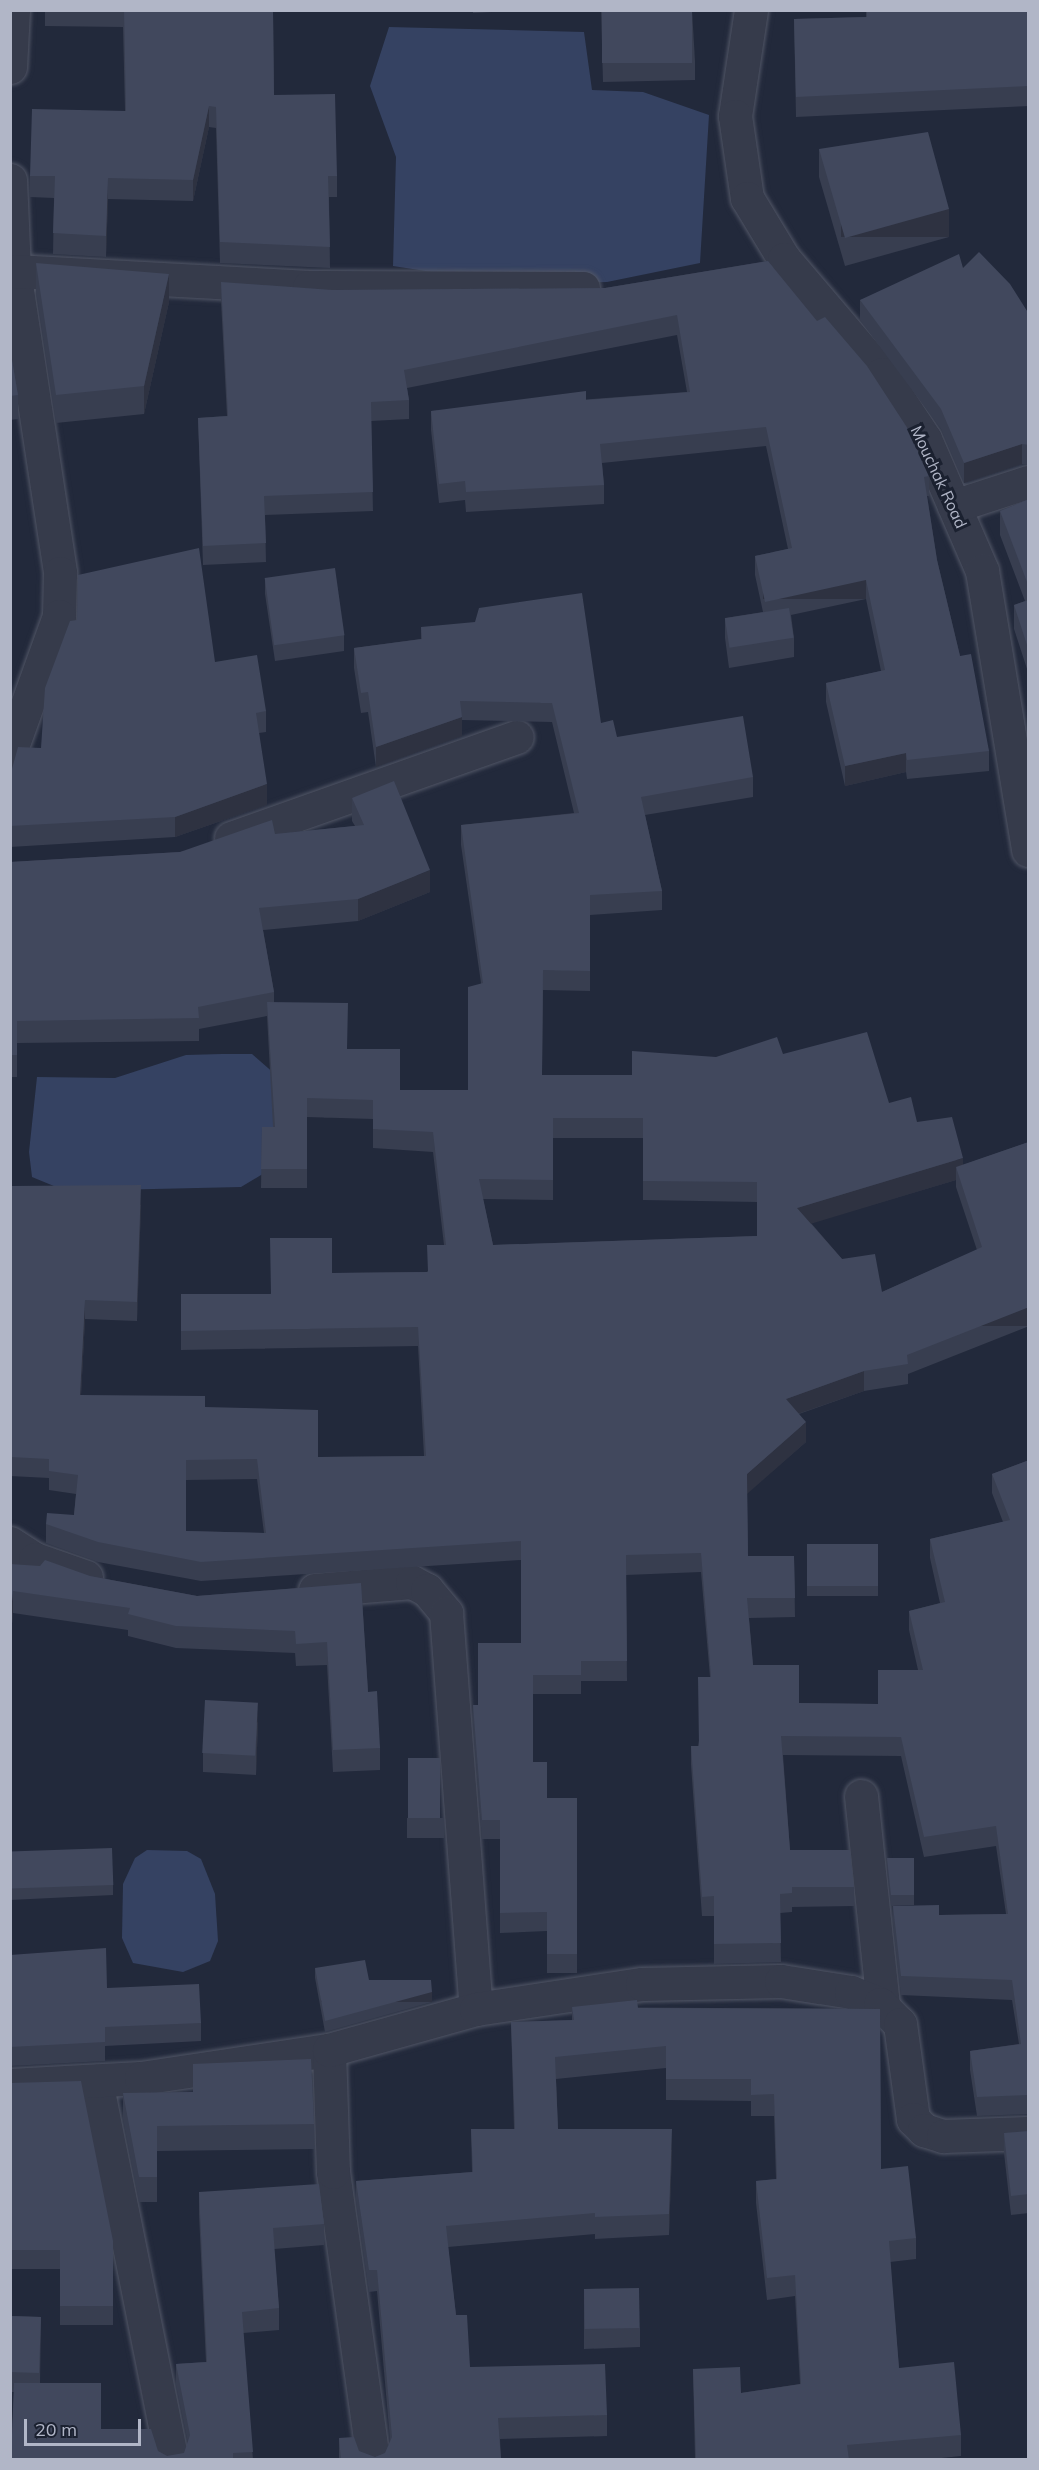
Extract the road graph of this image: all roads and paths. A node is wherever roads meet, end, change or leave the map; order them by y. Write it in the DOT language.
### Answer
graph roads {
  1 [pos="13,10"];
  2 [pos="751,10"];
  3 [pos="10,68"];
  4 [pos="11,181"];
  5 [pos="784,260"];
  6 [pos="750,265"];
  7 [pos="14,271"];
  8 [pos="616,286"];
  9 [pos="1029,482"];
  10 [pos="954,506"];
  11 [pos="517,737"];
  12 [pos="10,752"];
  13 [pos="202,848"];
  14 [pos="1029,850"];
  15 [pos="10,1543"];
  16 [pos="114,1584"];
  17 [pos="282,1593"];
  18 [pos="861,1796"];
  19 [pos="883,2007"];
  20 [pos="476,2009"];
  21 [pos="329,2050"];
  22 [pos="96,2081"];
  23 [pos="10,2085"];
  24 [pos="1029,2133"];
  25 [pos="172,2460"];
  26 [pos="373,2460"];
  1 -- 3 [label="street"];
  2 -- 5 [label="street, Mouchak Road"];
  4 -- 7 [label="street"];
  5 -- 6 [label="street"];
  5 -- 10 [label="street, Mouchak Road"];
  7 -- 8 [label="street"];
  7 -- 12 [label="street"];
  9 -- 10 [label="street"];
  10 -- 14 [label="street, Mouchak Road"];
  11 -- 13 [label="street"];
  15 -- 16 [label="street"];
  17 -- 20 [label="street"];
  18 -- 19 [label="street"];
  19 -- 20 [label="street"];
  19 -- 24 [label="street"];
  20 -- 21 [label="street"];
  21 -- 22 [label="street"];
  21 -- 26 [label="street"];
  22 -- 23 [label="street"];
  22 -- 25 [label="street"];
}
